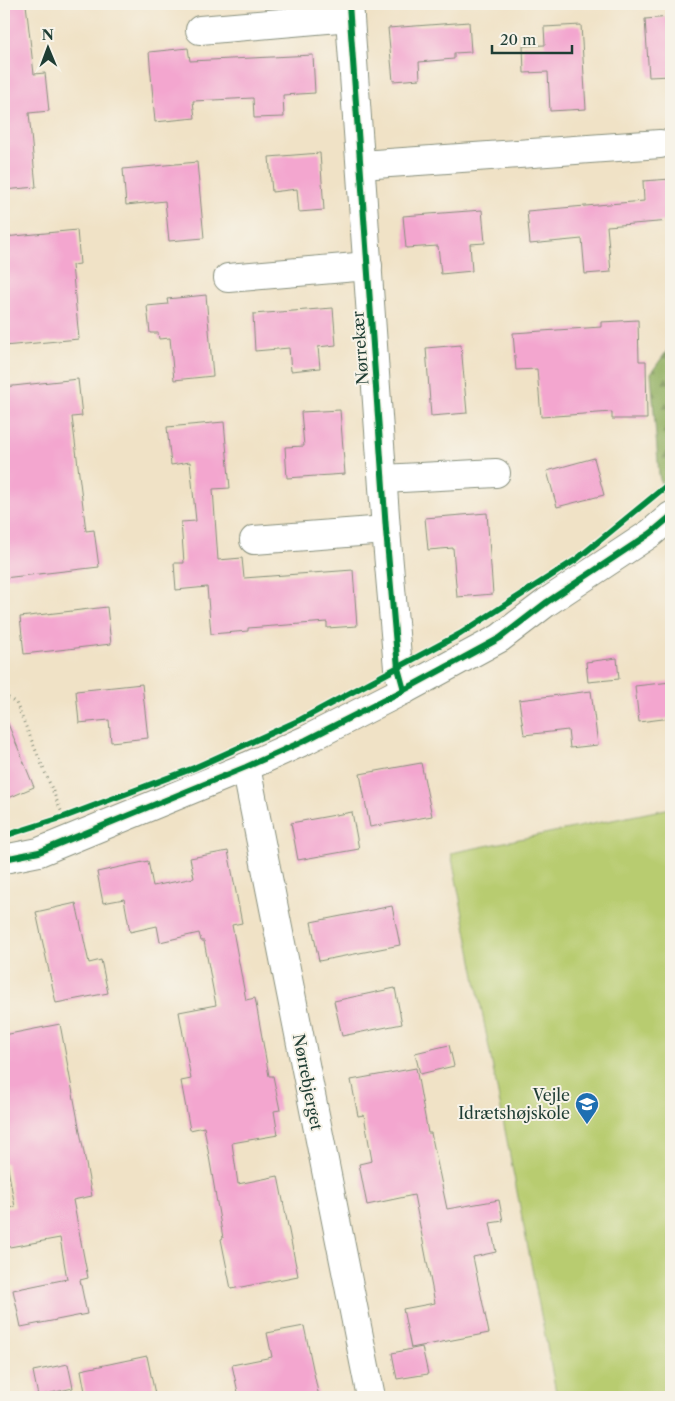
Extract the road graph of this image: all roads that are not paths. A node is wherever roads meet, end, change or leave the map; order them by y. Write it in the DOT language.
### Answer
graph roads {
  1 [pos="350,10"];
  2 [pos="200,30"];
  3 [pos="660,144"];
  4 [pos="360,165"];
  5 [pos="368,266"];
  6 [pos="228,278"];
  7 [pos="496,473"];
  8 [pos="383,479"];
  9 [pos="386,530"];
  10 [pos="665,530"];
  11 [pos="254,540"];
  12 [pos="404,690"];
  13 [pos="246,768"];
  14 [pos="4,859"];
  15 [pos="371,1397"];
  1 -- 2 [label="street, Nørrekær"];
  1 -- 4 [label="street, Nørrekær"];
  3 -- 4 [label="street"];
  4 -- 5 [label="street, Nørrekær"];
  5 -- 6 [label="street"];
  5 -- 8 [label="street, Nørrekær"];
  7 -- 8 [label="street"];
  8 -- 9 [label="street, Nørrekær"];
  9 -- 11 [label="street"];
  9 -- 12 [label="street, Nørrekær"];
  10 -- 12 [label="street"];
  12 -- 13 [label="street"];
  13 -- 14 [label="street"];
  13 -- 15 [label="street, Nørrebjerget"];
}
